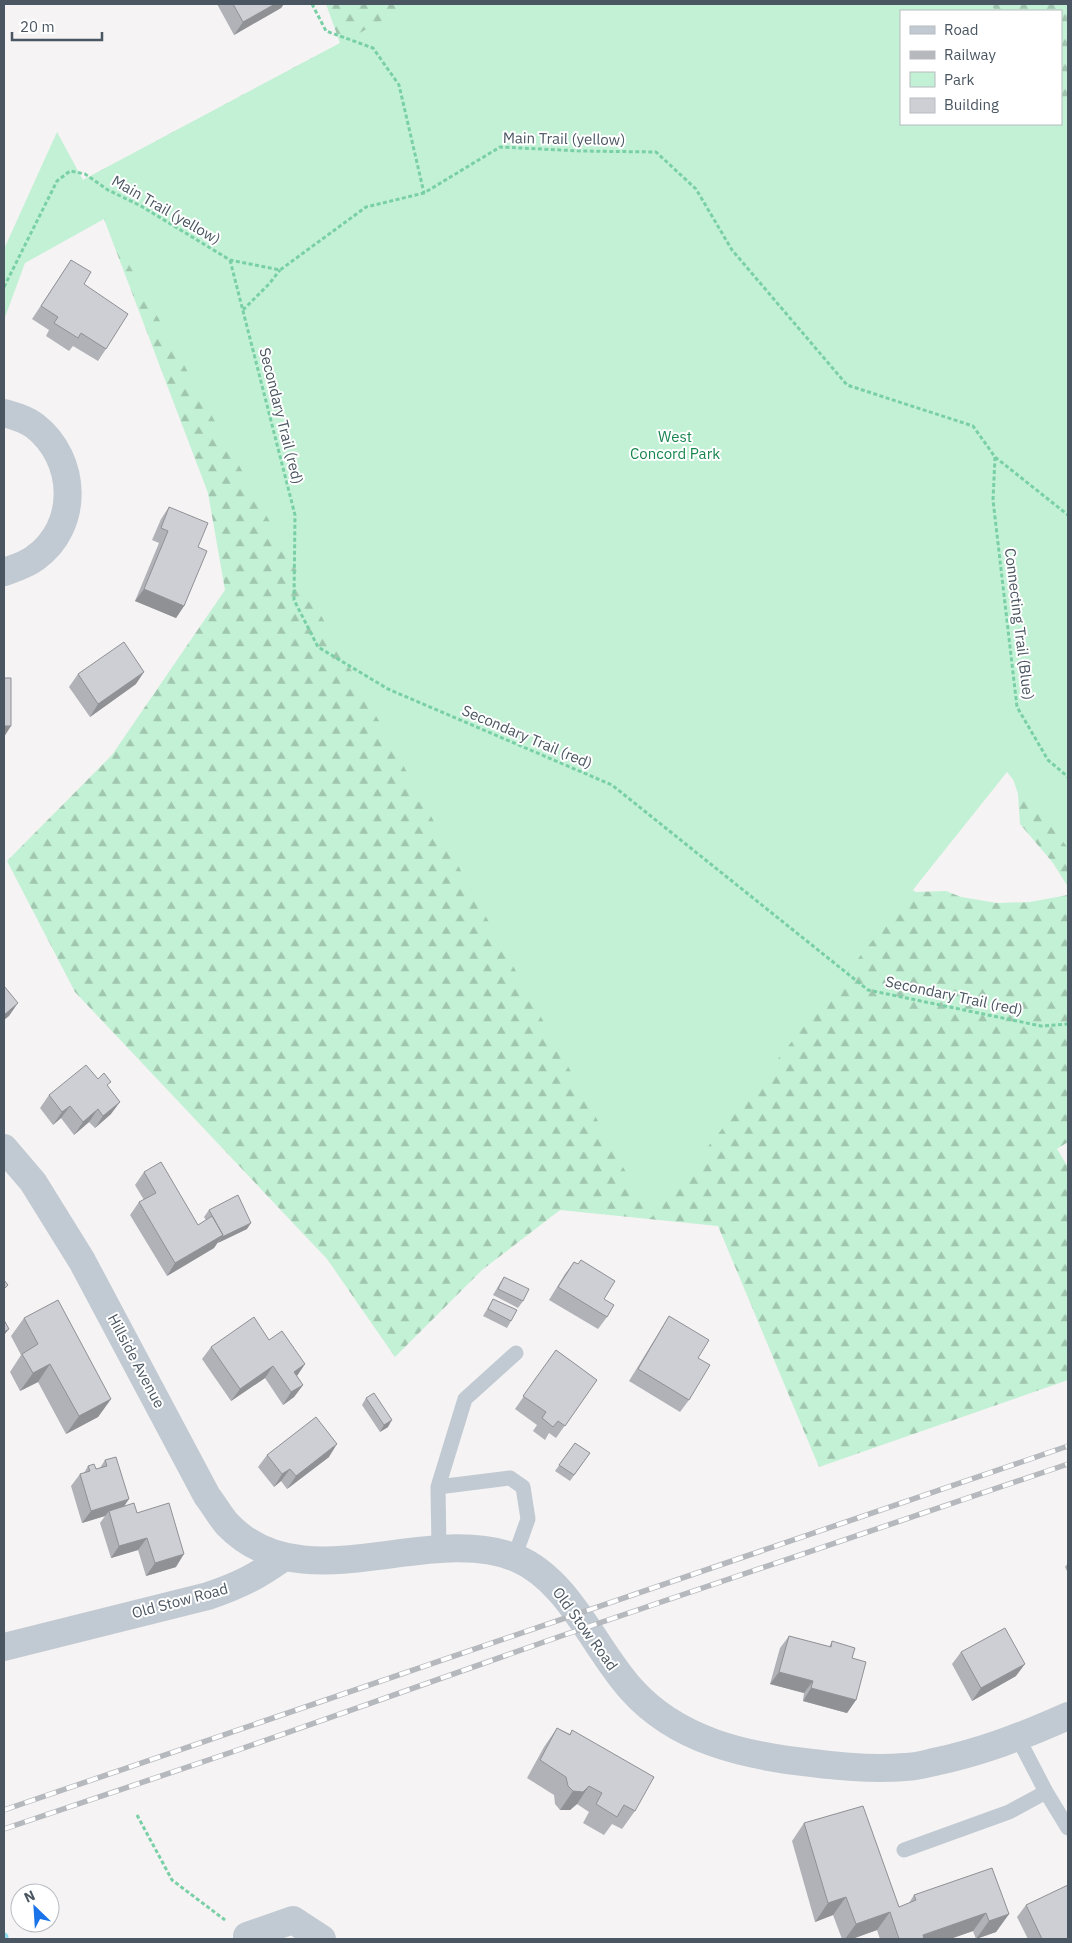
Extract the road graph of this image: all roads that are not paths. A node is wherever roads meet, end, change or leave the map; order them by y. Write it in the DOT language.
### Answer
graph roads {
  1 [pos="4,413"];
  2 [pos="4,572"];
  3 [pos="4,1148"];
  4 [pos="516,1353"];
  5 [pos="438,1487"];
  6 [pos="439,1549"];
  7 [pos="284,1556"];
  8 [pos="526,1563"];
  9 [pos="4,1647"];
  10 [pos="1068,1716"];
  11 [pos="1018,1738"];
  12 [pos="1046,1792"];
  13 [pos="1068,1828"];
  14 [pos="904,1850"];
  15 [pos="248,1938"];
  16 [pos="322,1939"];
  1 -- 2 [label="street"];
  3 -- 7 [label="street, Hillside Avenue"];
  4 -- 5 [label="lane"];
  5 -- 6 [label="lane"];
  5 -- 8 [label="lane"];
  6 -- 7 [label="street, Old Stow Road"];
  6 -- 8 [label="street, Old Stow Road"];
  7 -- 9 [label="street, Old Stow Road"];
  8 -- 11 [label="street, Old Stow Road"];
  10 -- 11 [label="street, Old Stow Road"];
  11 -- 12 [label="lane"];
  12 -- 13 [label="lane"];
  12 -- 14 [label="lane"];
  15 -- 16 [label="street"];
}
